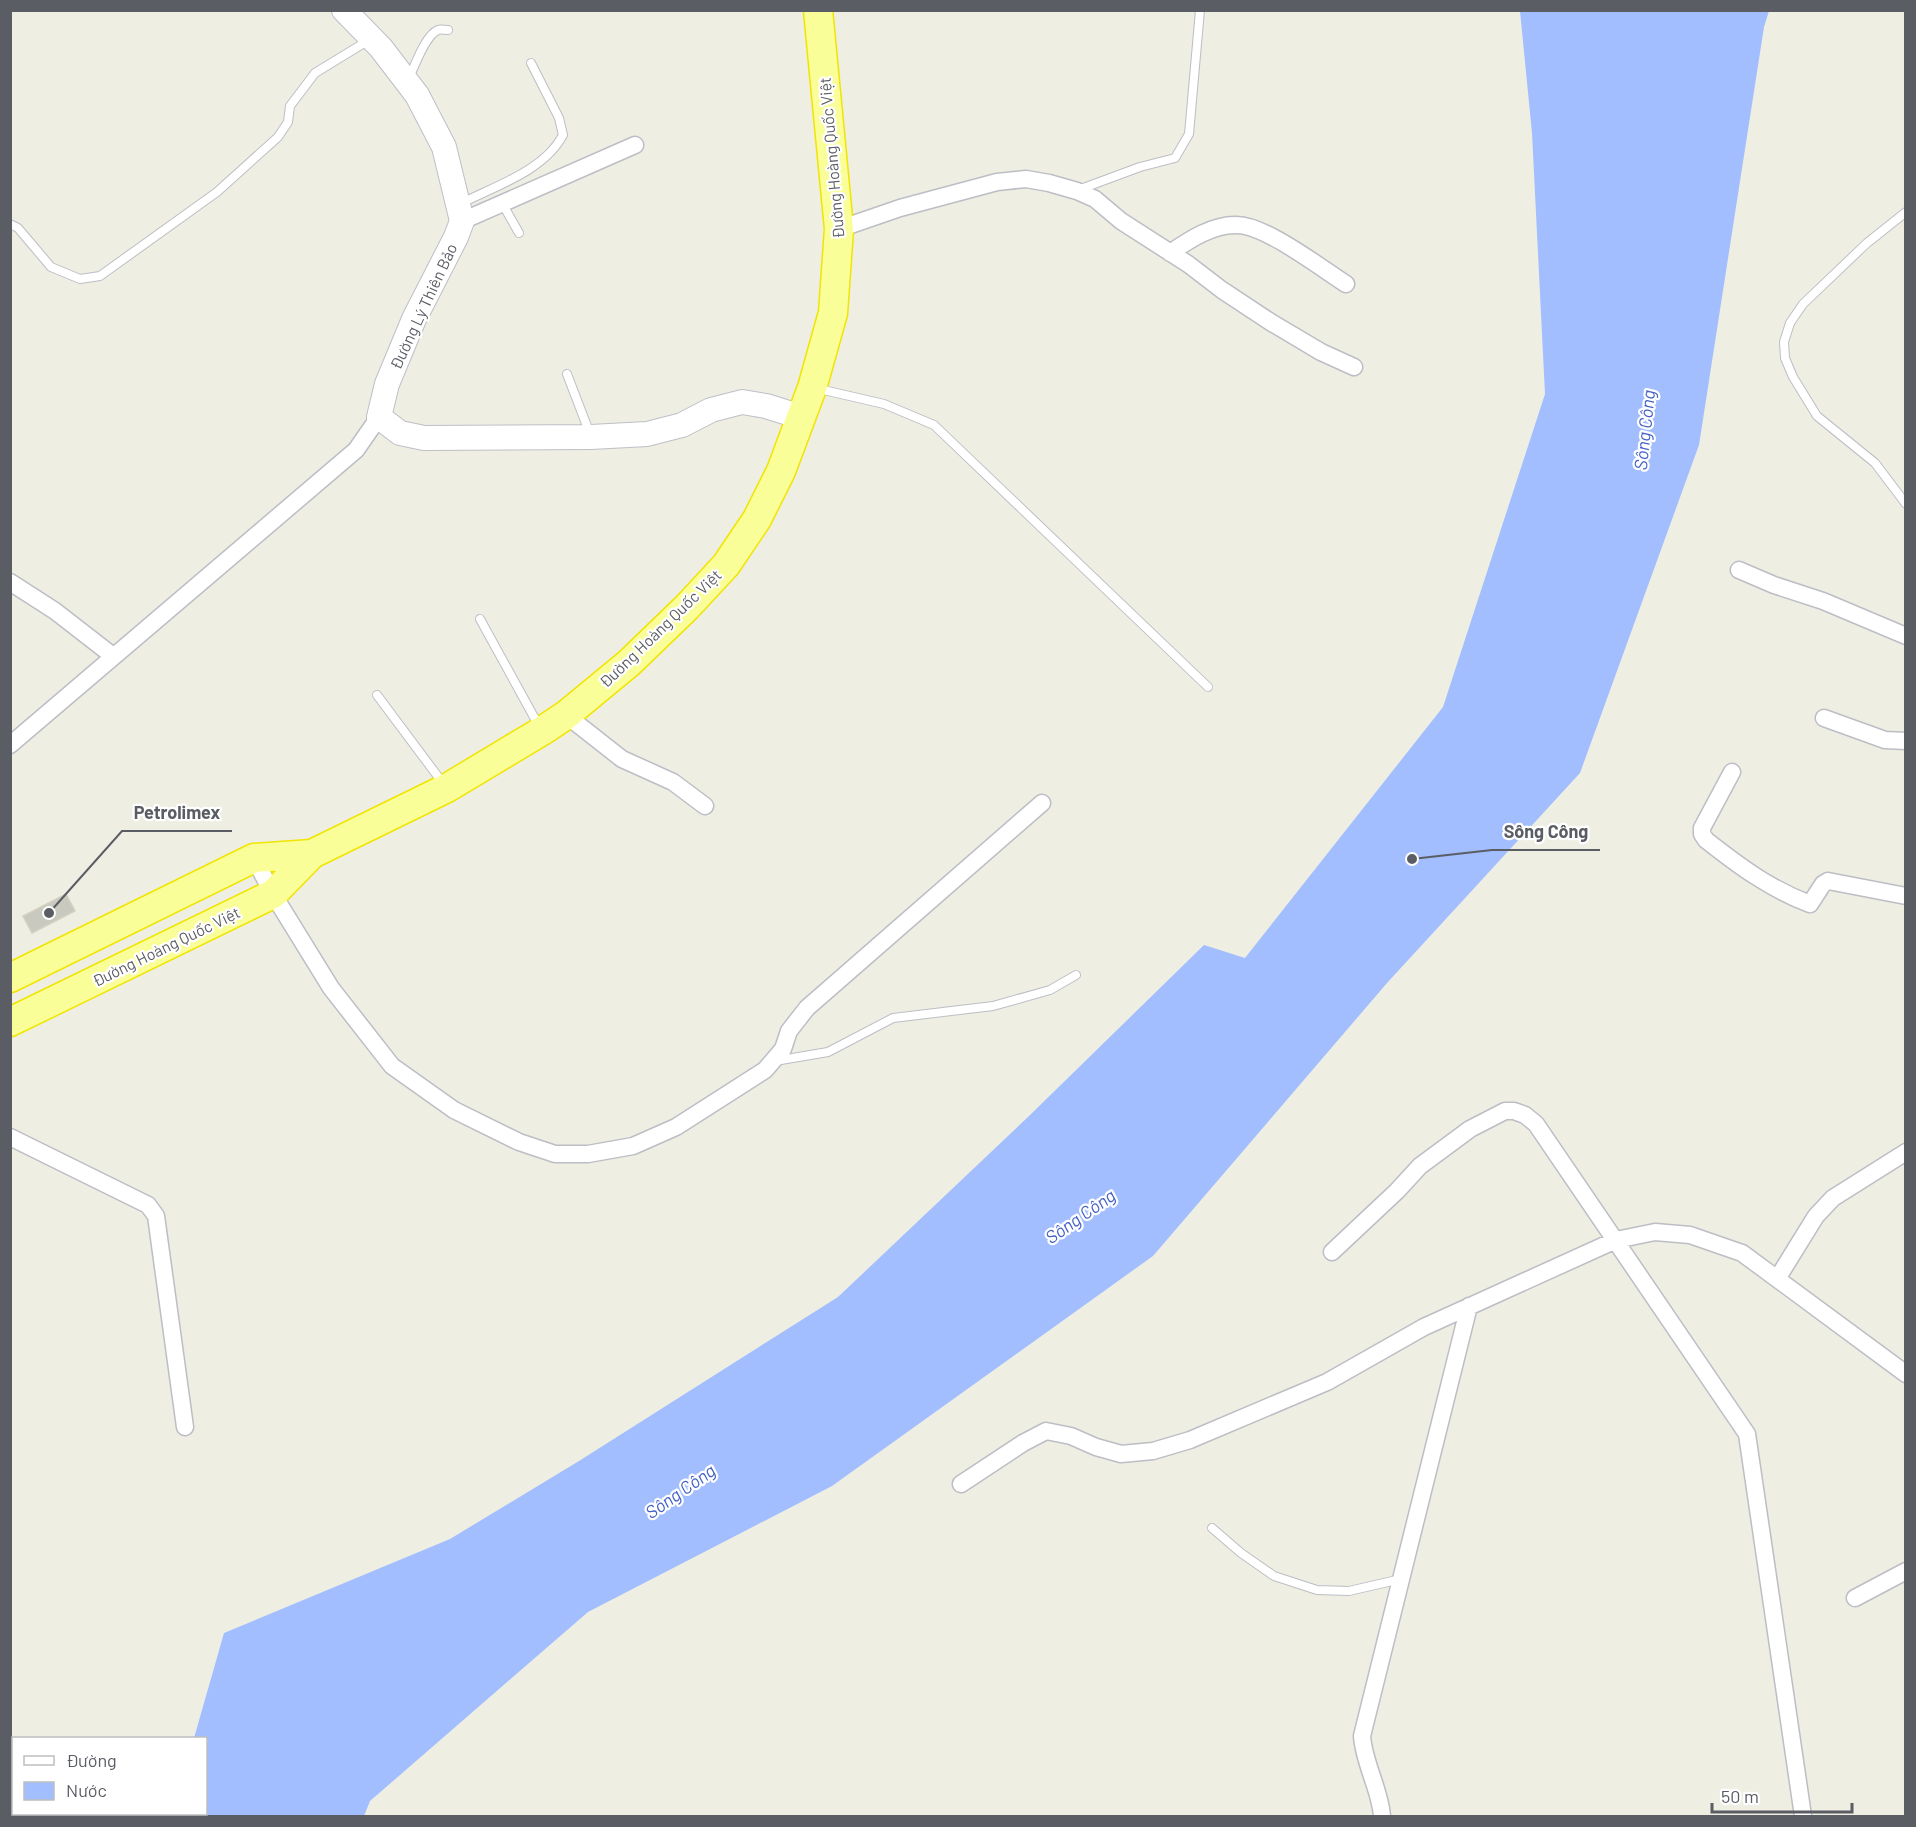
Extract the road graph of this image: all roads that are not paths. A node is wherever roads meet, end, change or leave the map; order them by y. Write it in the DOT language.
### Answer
graph roads {
  1 [pos="344,10"];
  2 [pos="818,10"];
  3 [pos="1200,10"];
  4 [pos="448,30"];
  5 [pos="372,39"];
  6 [pos="531,63"];
  7 [pos="407,82"];
  8 [pos="634,146"];
  9 [pos="1077,191"];
  10 [pos="502,203"];
  11 [pos="1905,212"];
  12 [pos="459,213"];
  13 [pos="10,224"];
  14 [pos="839,230"];
  15 [pos="519,233"];
  16 [pos="1170,253"];
  17 [pos="1346,284"];
  18 [pos="1354,367"];
  19 [pos="567,374"];
  20 [pos="812,388"];
  21 [pos="379,417"];
  22 [pos="801,417"];
  23 [pos="591,437"];
  24 [pos="1905,504"];
  25 [pos="1739,570"];
  26 [pos="10,582"];
  27 [pos="480,619"];
  28 [pos="1905,636"];
  29 [pos="113,656"];
  30 [pos="1208,687"];
  31 [pos="377,695"];
  32 [pos="566,715"];
  33 [pos="1824,718"];
  34 [pos="542,731"];
  35 [pos="1905,741"];
  36 [pos="10,745"];
  37 [pos="1732,772"];
  38 [pos="447,788"];
  39 [pos="1042,803"];
  40 [pos="705,806"];
  41 [pos="312,854"];
  42 [pos="254,858"];
  43 [pos="273,894"];
  44 [pos="1905,896"];
  45 [pos="1076,975"];
  46 [pos="10,978"];
  47 [pos="10,1022"];
  48 [pos="772,1062"];
  49 [pos="10,1137"];
  50 [pos="1905,1152"];
  51 [pos="1616,1240"];
  52 [pos="1332,1252"];
  53 [pos="1777,1279"];
  54 [pos="1469,1306"];
  55 [pos="1905,1374"];
  56 [pos="185,1427"];
  57 [pos="961,1484"];
  58 [pos="1212,1528"];
  59 [pos="1905,1572"];
  60 [pos="1401,1579"];
  61 [pos="1855,1598"];
  62 [pos="1382,1816"];
  63 [pos="1803,1816"];
  1 -- 5 [label="main road"];
  2 -- 14 [label="highway, Đường Hoàng Quốc Việt"];
  3 -- 9 [label="lane"];
  4 -- 7 [label="lane"];
  5 -- 7 [label="main road"];
  5 -- 13 [label="lane"];
  6 -- 12 [label="lane"];
  7 -- 12 [label="main road"];
  8 -- 10 [label="street"];
  9 -- 14 [label="street"];
  9 -- 16 [label="street"];
  10 -- 12 [label="street"];
  10 -- 15 [label="lane"];
  11 -- 24 [label="lane"];
  12 -- 21 [label="main road, Đường Lý Thiên Bảo"];
  14 -- 20 [label="highway, Đường Hoàng Quốc Việt"];
  16 -- 17 [label="street"];
  16 -- 18 [label="street"];
  19 -- 23 [label="lane"];
  20 -- 22 [label="highway, Đường Hoàng Quốc Việt"];
  20 -- 30 [label="lane"];
  21 -- 23 [label="main road"];
  21 -- 29 [label="street"];
  22 -- 23 [label="main road"];
  22 -- 32 [label="highway, Đường Hoàng Quốc Việt"];
  25 -- 28 [label="street"];
  26 -- 29 [label="street"];
  27 -- 34 [label="lane"];
  29 -- 36 [label="street"];
  31 -- 38 [label="lane"];
  32 -- 34 [label="highway, Đường Hoàng Quốc Việt"];
  32 -- 40 [label="street"];
  33 -- 35 [label="street"];
  34 -- 38 [label="highway, Đường Hoàng Quốc Việt"];
  37 -- 44 [label="street"];
  38 -- 41 [label="highway, Đường Hoàng Quốc Việt"];
  39 -- 48 [label="street"];
  41 -- 42 [label="highway, Đường Hoàng Quốc Việt"];
  41 -- 43 [label="highway, Đường Hoàng Quốc Việt"];
  42 -- 43 [label="street"];
  42 -- 46 [label="highway, Đường Hoàng Quốc Việt"];
  43 -- 47 [label="highway, Đường Hoàng Quốc Việt"];
  43 -- 48 [label="street"];
  45 -- 48 [label="lane"];
  49 -- 56 [label="street"];
  50 -- 53 [label="street"];
  51 -- 52 [label="street"];
  51 -- 53 [label="street"];
  51 -- 54 [label="street"];
  51 -- 63 [label="street"];
  53 -- 55 [label="street"];
  54 -- 57 [label="street"];
  54 -- 60 [label="street"];
  58 -- 60 [label="lane"];
  59 -- 61 [label="street"];
  60 -- 62 [label="street"];
}
